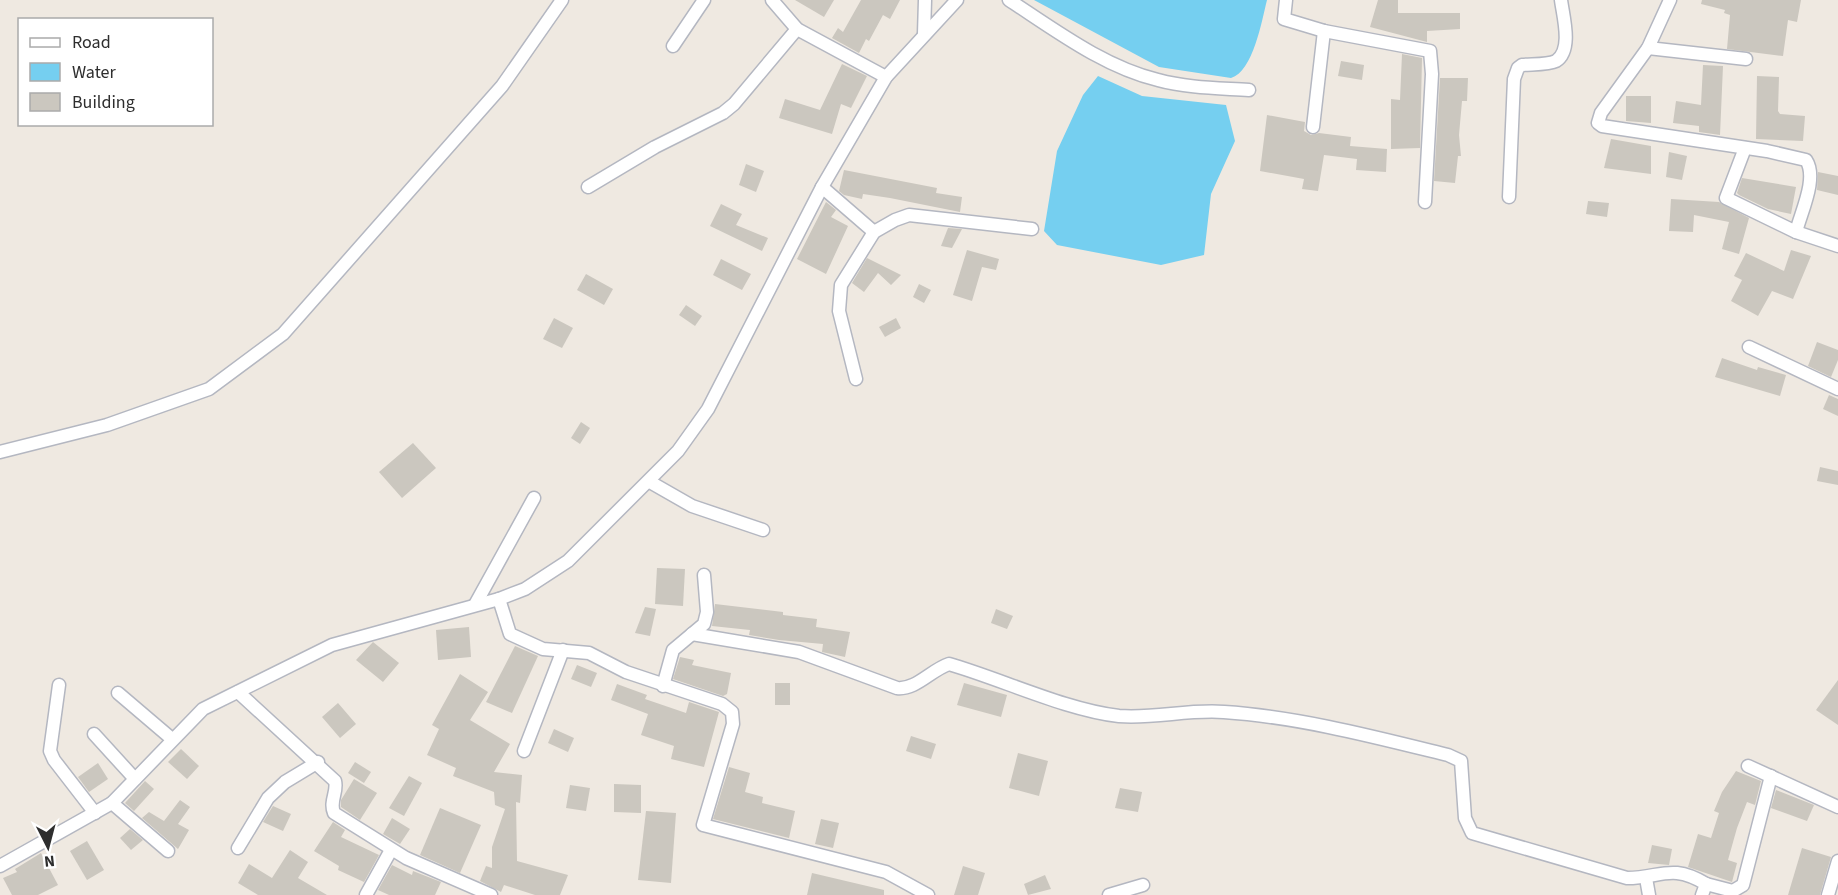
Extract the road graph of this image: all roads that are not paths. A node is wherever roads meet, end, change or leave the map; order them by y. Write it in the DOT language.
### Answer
graph roads {
  1 [pos="562,0"];
  2 [pos="704,0"];
  3 [pos="772,0"];
  4 [pos="925,0"];
  5 [pos="957,0"];
  6 [pos="1009,0"];
  7 [pos="1286,0"];
  8 [pos="1561,0"];
  9 [pos="1670,0"];
  10 [pos="797,29"];
  11 [pos="1324,30"];
  12 [pos="924,34"];
  13 [pos="673,46"];
  14 [pos="1648,48"];
  15 [pos="1746,58"];
  16 [pos="886,76"];
  17 [pos="1249,90"];
  18 [pos="1312,127"];
  19 [pos="1745,148"];
  20 [pos="588,187"];
  21 [pos="822,187"];
  22 [pos="1509,197"];
  23 [pos="1425,202"];
  24 [pos="1032,229"];
  25 [pos="874,232"];
  26 [pos="1796,232"];
  27 [pos="1838,246"];
  28 [pos="1749,347"];
  29 [pos="856,379"];
  30 [pos="1838,389"];
  31 [pos="0,452"];
  32 [pos="650,482"];
  33 [pos="534,498"];
  34 [pos="763,530"];
  35 [pos="704,575"];
  36 [pos="500,598"];
  37 [pos="476,603"];
  38 [pos="692,634"];
  39 [pos="563,650"];
  40 [pos="59,685"];
  41 [pos="663,686"];
  42 [pos="238,692"];
  43 [pos="118,693"];
  44 [pos="94,734"];
  45 [pos="172,739"];
  46 [pos="524,751"];
  47 [pos="318,762"];
  48 [pos="1748,766"];
  49 [pos="1772,777"];
  50 [pos="135,780"];
  51 [pos="112,803"];
  52 [pos="1838,807"];
  53 [pos="95,813"];
  54 [pos="238,848"];
  55 [pos="391,850"];
  56 [pos="168,851"];
  57 [pos="1838,861"];
  58 [pos="0,866"];
  59 [pos="1646,878"];
  60 [pos="1143,885"];
  61 [pos="1704,889"];
  62 [pos="366,895"];
  63 [pos="491,895"];
  64 [pos="928,895"];
  65 [pos="1109,895"];
  66 [pos="1649,895"];
  67 [pos="1828,895"];
  1 -- 31 [label="street"];
  2 -- 13 [label="street"];
  3 -- 10 [label="street"];
  4 -- 12 [label="street"];
  5 -- 12 [label="street"];
  6 -- 17 [label="street"];
  7 -- 11 [label="street"];
  8 -- 22 [label="street"];
  9 -- 14 [label="street"];
  10 -- 16 [label="street"];
  10 -- 20 [label="street"];
  11 -- 18 [label="street"];
  11 -- 23 [label="street"];
  12 -- 16 [label="street"];
  14 -- 15 [label="street"];
  14 -- 19 [label="street"];
  16 -- 21 [label="street"];
  19 -- 26 [label="street"];
  19 -- 26 [label="street"];
  21 -- 25 [label="street"];
  21 -- 32 [label="street"];
  24 -- 25 [label="street"];
  25 -- 29 [label="street"];
  26 -- 27 [label="street"];
  28 -- 30 [label="street"];
  32 -- 34 [label="street"];
  32 -- 36 [label="street"];
  33 -- 37 [label="street"];
  35 -- 38 [label="street"];
  36 -- 37 [label="street"];
  36 -- 39 [label="street"];
  37 -- 42 [label="street"];
  38 -- 41 [label="street"];
  38 -- 59 [label="street"];
  39 -- 41 [label="street"];
  39 -- 46 [label="street"];
  40 -- 53 [label="street"];
  41 -- 64 [label="street"];
  42 -- 45 [label="street"];
  42 -- 47 [label="street"];
  43 -- 45 [label="street"];
  44 -- 50 [label="street"];
  45 -- 50 [label="street"];
  47 -- 54 [label="street"];
  47 -- 55 [label="street"];
  48 -- 49 [label="street"];
  49 -- 52 [label="street"];
  49 -- 61 [label="street"];
  50 -- 51 [label="street"];
  51 -- 53 [label="street"];
  51 -- 56 [label="street"];
  53 -- 58 [label="street"];
  55 -- 62 [label="street"];
  55 -- 63 [label="street"];
  57 -- 67 [label="street"];
  59 -- 61 [label="street"];
  59 -- 66 [label="street"];
  60 -- 65 [label="street"];
}
